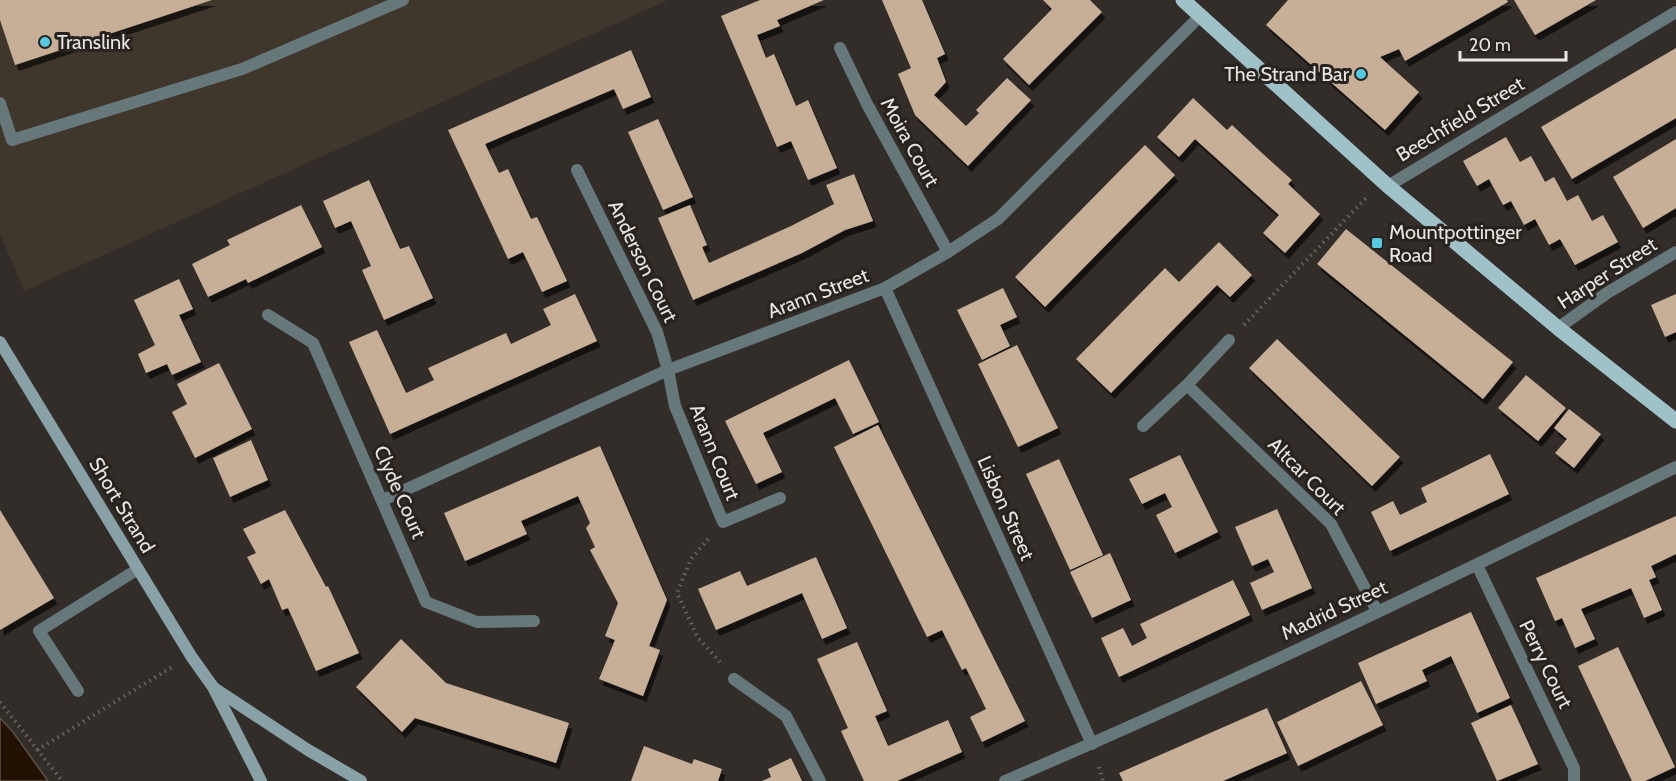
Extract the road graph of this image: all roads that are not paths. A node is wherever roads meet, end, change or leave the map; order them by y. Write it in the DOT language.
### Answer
graph roads {
  1 [pos="403,0"];
  2 [pos="1182,0"];
  3 [pos="1676,12"];
  4 [pos="1199,17"];
  5 [pos="840,48"];
  6 [pos="0,103"];
  7 [pos="6,141"];
  8 [pos="577,170"];
  9 [pos="1385,183"];
  10 [pos="948,252"];
  11 [pos="1676,252"];
  12 [pos="885,288"];
  13 [pos="268,315"];
  14 [pos="1558,328"];
  15 [pos="1229,340"];
  16 [pos="0,342"];
  17 [pos="668,370"];
  18 [pos="1187,385"];
  19 [pos="1676,421"];
  20 [pos="1143,426"];
  21 [pos="1676,467"];
  22 [pos="780,498"];
  23 [pos="383,500"];
  24 [pos="1477,565"];
  25 [pos="138,569"];
  26 [pos="1377,611"];
  27 [pos="534,621"];
  28 [pos="734,679"];
  29 [pos="213,687"];
  30 [pos="78,691"];
  31 [pos="1092,744"];
  32 [pos="261,781"];
  33 [pos="361,781"];
  34 [pos="820,781"];
  35 [pos="1005,781"];
  36 [pos="1574,781"];
  1 -- 7 [label="street"];
  2 -- 4 [label="main road"];
  3 -- 9 [label="street, Beechfield Street"];
  4 -- 9 [label="main road"];
  4 -- 10 [label="street, Arann Street"];
  5 -- 10 [label="street, Moira Court"];
  6 -- 7 [label="street"];
  8 -- 17 [label="street, Anderson Court"];
  9 -- 14 [label="main road"];
  10 -- 12 [label="street, Arann Street"];
  11 -- 14 [label="street, Harper Street"];
  12 -- 17 [label="street, Arann Street"];
  12 -- 31 [label="street, Lisbon Street"];
  13 -- 23 [label="street, Clyde Court"];
  14 -- 19 [label="main road"];
  15 -- 18 [label="street"];
  16 -- 25 [label="main road, Short Strand"];
  17 -- 22 [label="street, Arann Court"];
  17 -- 23 [label="street, Arann Street"];
  18 -- 20 [label="street"];
  18 -- 26 [label="street, Altcar Court"];
  21 -- 24 [label="street, Madrid Street"];
  23 -- 27 [label="street, Clyde Court"];
  24 -- 26 [label="street, Madrid Street"];
  24 -- 36 [label="street, Perry Court"];
  25 -- 29 [label="main road, Short Strand"];
  25 -- 30 [label="street"];
  26 -- 31 [label="street, Madrid Street"];
  28 -- 34 [label="street"];
  29 -- 32 [label="main road, Short Strand"];
  29 -- 33 [label="main road, Short Strand"];
  31 -- 35 [label="street, Madrid Street"];
}
